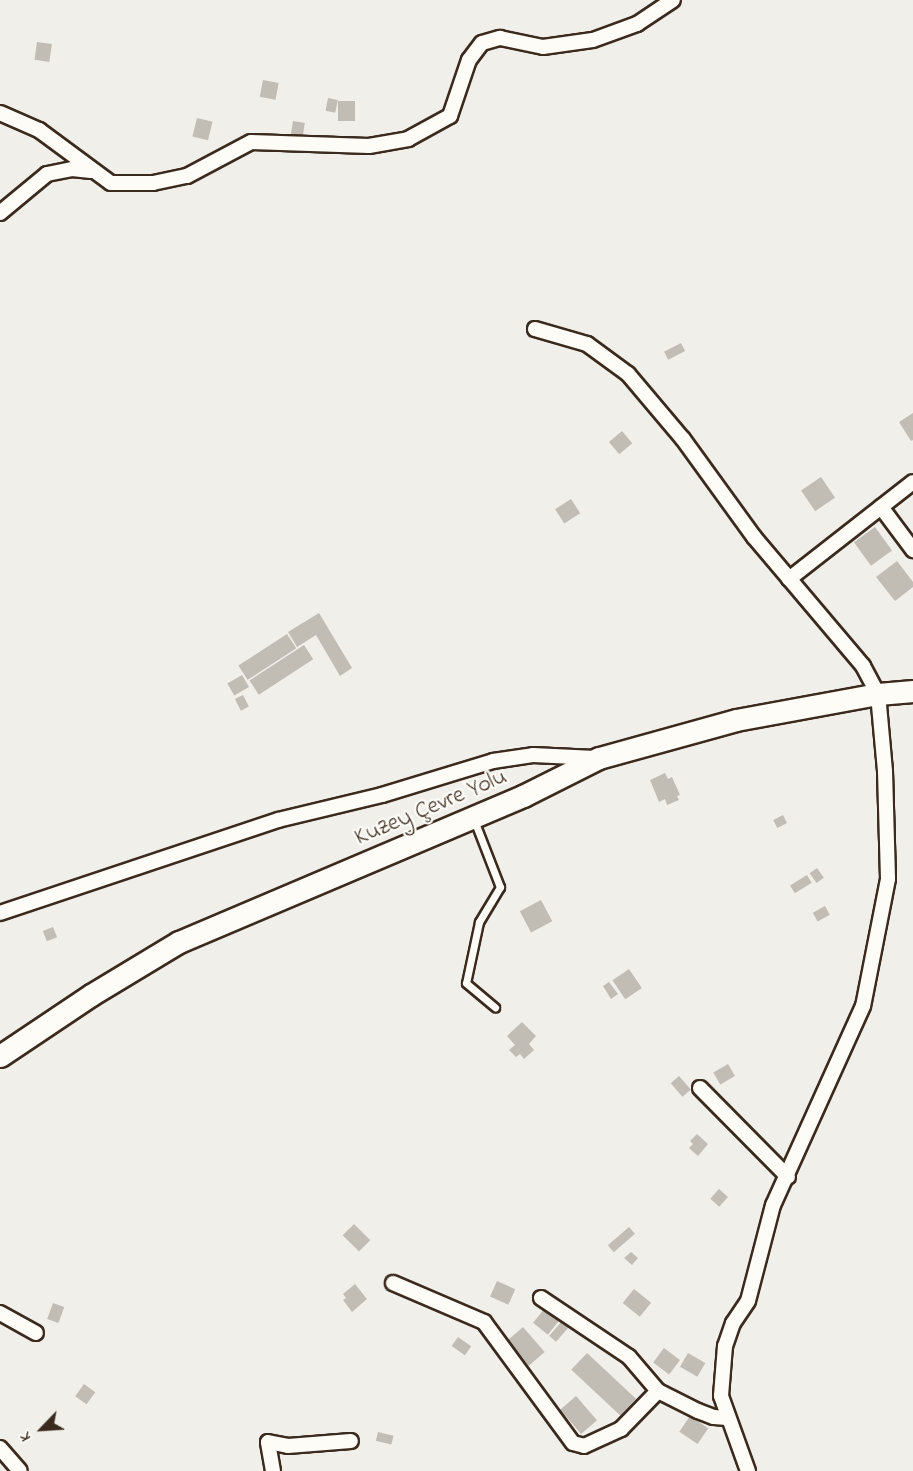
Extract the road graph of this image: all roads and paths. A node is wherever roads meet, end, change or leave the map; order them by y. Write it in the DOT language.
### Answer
graph roads {
  1 [pos="673,0"];
  2 [pos="0,113"];
  3 [pos="91,171"];
  4 [pos="0,213"];
  5 [pos="535,329"];
  6 [pos="913,482"];
  7 [pos="881,507"];
  8 [pos="913,550"];
  9 [pos="789,579"];
  10 [pos="913,691"];
  11 [pos="878,694"];
  12 [pos="599,758"];
  13 [pos="473,818"];
  14 [pos="0,913"];
  15 [pos="495,1007"];
  16 [pos="0,1056"];
  17 [pos="700,1088"];
  18 [pos="788,1177"];
  19 [pos="393,1283"];
  20 [pos="541,1298"];
  21 [pos="0,1313"];
  22 [pos="36,1333"];
  23 [pos="658,1391"];
  24 [pos="727,1418"];
  25 [pos="351,1441"];
  26 [pos="0,1448"];
  27 [pos="20,1471"];
  28 [pos="273,1471"];
  29 [pos="747,1471"];
  1 -- 3 [label="street"];
  2 -- 3 [label="street"];
  3 -- 4 [label="street"];
  5 -- 9 [label="street"];
  6 -- 7 [label="street"];
  7 -- 8 [label="street"];
  7 -- 9 [label="street"];
  9 -- 11 [label="street"];
  10 -- 11 [label="main road, Kuzey Çevre Yolu"];
  11 -- 12 [label="main road, Kuzey Çevre Yolu"];
  11 -- 18 [label="street"];
  12 -- 13 [label="main road, Kuzey Çevre Yolu"];
  12 -- 14 [label="street"];
  13 -- 15 [label="lane"];
  13 -- 16 [label="main road, Kuzey Çevre Yolu"];
  17 -- 18 [label="street"];
  18 -- 24 [label="street"];
  19 -- 23 [label="street"];
  20 -- 23 [label="street"];
  21 -- 22 [label="street"];
  23 -- 24 [label="street"];
  24 -- 29 [label="street"];
  25 -- 28 [label="street"];
  26 -- 27 [label="street"];
}
